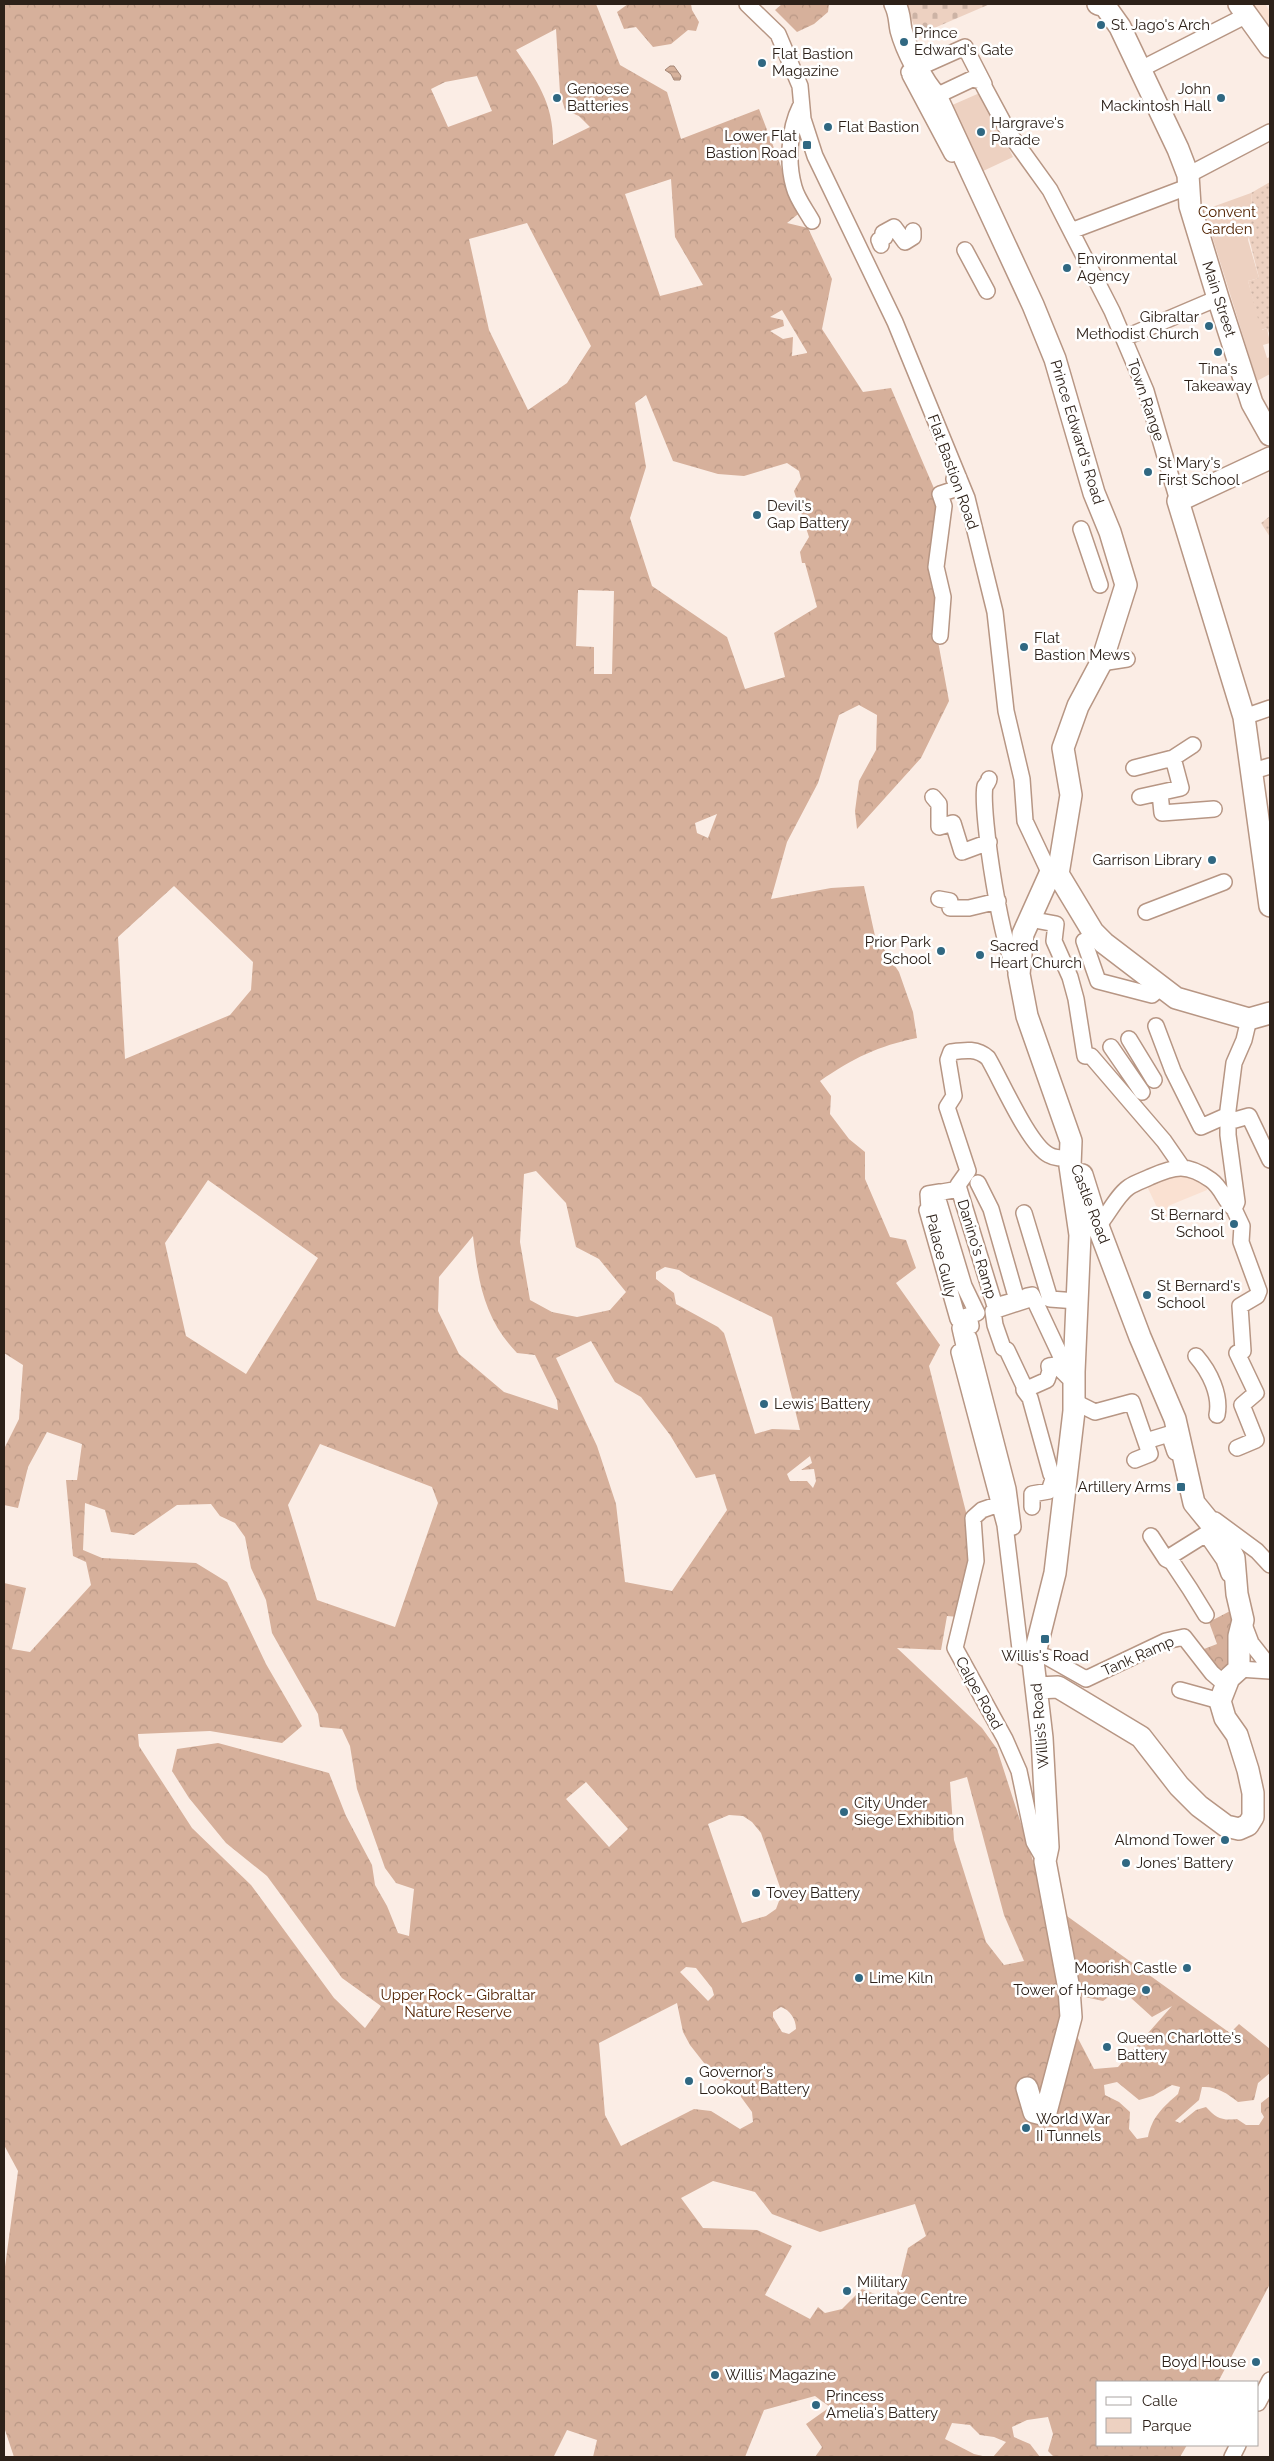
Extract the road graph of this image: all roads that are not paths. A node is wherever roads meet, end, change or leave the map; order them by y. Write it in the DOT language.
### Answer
graph roads {
  1 [pos="747,4"];
  2 [pos="1103,4"];
  3 [pos="1243,9"];
  4 [pos="898,10"];
  5 [pos="1270,47"];
  6 [pos="909,65"];
  7 [pos="1141,69"];
  8 [pos="984,84"];
  9 [pos="936,96"];
  10 [pos="801,105"];
  11 [pos="1270,132"];
  12 [pos="971,170"];
  13 [pos="1189,181"];
  14 [pos="812,221"];
  15 [pos="913,231"];
  16 [pos="1071,231"];
  17 [pos="881,245"];
  18 [pos="965,250"];
  19 [pos="985,296"];
  20 [pos="1218,298"];
  21 [pos="1124,338"];
  22 [pos="1270,435"];
  23 [pos="1270,458"];
  24 [pos="959,478"];
  25 [pos="1178,500"];
  26 [pos="1081,529"];
  27 [pos="1100,585"];
  28 [pos="940,636"];
  29 [pos="1127,659"];
  30 [pos="1101,663"];
  31 [pos="1270,708"];
  32 [pos="1244,716"];
  33 [pos="1193,746"];
  34 [pos="1173,758"];
  35 [pos="1258,767"];
  36 [pos="1134,768"];
  37 [pos="989,780"];
  38 [pos="1160,793"];
  39 [pos="933,797"];
  40 [pos="1140,798"];
  41 [pos="1214,809"];
  42 [pos="1265,826"];
  43 [pos="990,842"];
  44 [pos="1267,873"];
  45 [pos="1058,874"];
  46 [pos="1224,882"];
  47 [pos="939,899"];
  48 [pos="998,901"];
  49 [pos="1270,906"];
  50 [pos="1146,912"];
  51 [pos="1029,919"];
  52 [pos="1089,936"];
  53 [pos="1059,948"];
  54 [pos="1019,974"];
  55 [pos="1161,986"];
  56 [pos="1270,1013"];
  57 [pos="1249,1019"];
  58 [pos="1156,1026"];
  59 [pos="1129,1039"];
  60 [pos="1111,1047"];
  61 [pos="1154,1080"];
  62 [pos="1142,1092"];
  63 [pos="1228,1118"];
  64 [pos="1072,1158"];
  65 [pos="1270,1160"];
  66 [pos="1182,1167"];
  67 [pos="978,1183"];
  68 [pos="958,1187"];
  69 [pos="940,1192"];
  70 [pos="1234,1209"];
  71 [pos="1024,1213"];
  72 [pos="1098,1226"];
  73 [pos="1001,1245"];
  74 [pos="978,1252"];
  75 [pos="987,1280"];
  76 [pos="964,1286"];
  77 [pos="1014,1290"];
  78 [pos="1033,1298"];
  79 [pos="1078,1301"];
  80 [pos="967,1323"];
  81 [pos="1196,1356"];
  82 [pos="1024,1386"];
  83 [pos="1074,1388"];
  84 [pos="1217,1415"];
  85 [pos="1146,1442"];
  86 [pos="1236,1448"];
  87 [pos="1134,1460"];
  88 [pos="1186,1466"];
  89 [pos="1053,1479"];
  90 [pos="1029,1487"];
  91 [pos="1008,1489"];
  92 [pos="1064,1498"];
  93 [pos="999,1504"];
  94 [pos="1032,1507"];
  95 [pos="1196,1507"];
  96 [pos="1151,1536"];
  97 [pos="1166,1559"];
  98 [pos="1270,1564"];
  99 [pos="1011,1573"];
  100 [pos="1237,1592"];
  101 [pos="1206,1616"];
  102 [pos="1243,1622"];
  103 [pos="1034,1658"];
  104 [pos="1270,1667"];
  105 [pos="1239,1669"];
  106 [pos="1270,1671"];
  107 [pos="1037,1688"];
  108 [pos="1180,1690"];
  109 [pos="1223,1693"];
  110 [pos="1045,1861"];
  111 [pos="1027,2088"];
  112 [pos="1270,2380"];
  113 [pos="1259,2401"];
  1 -- 10 [label="street, Flat Bastion Road"];
  2 -- 7 [label="street, Main Street"];
  3 -- 5 [label="street"];
  3 -- 7 [label="street"];
  4 -- 6 [label="street, Prince Edward's Road"];
  6 -- 8 [label="street, Town Range"];
  6 -- 9 [label="street, Prince Edward's Road"];
  6 -- 12 [label="street"];
  7 -- 13 [label="street, Main Street"];
  8 -- 9 [label="street"];
  8 -- 16 [label="street, Town Range"];
  9 -- 12 [label="street, Prince Edward's Road"];
  10 -- 14 [label="street"];
  10 -- 24 [label="street, Flat Bastion Road"];
  11 -- 13 [label="street"];
  12 -- 30 [label="street, Prince Edward's Road"];
  13 -- 16 [label="street"];
  13 -- 20 [label="street, Main Street"];
  15 -- 17 [label="street"];
  16 -- 21 [label="street, Town Range"];
  18 -- 19 [label="street"];
  20 -- 21 [label="street"];
  20 -- 22 [label="street, Main Street"];
  21 -- 25 [label="street, Town Range"];
  23 -- 25 [label="street"];
  24 -- 28 [label="street"];
  24 -- 45 [label="street, Flat Bastion Road"];
  25 -- 32 [label="street, Town Range"];
  26 -- 27 [label="street"];
  29 -- 30 [label="street"];
  30 -- 45 [label="street, Prince Edward's Road"];
  31 -- 32 [label="street"];
  32 -- 35 [label="street, Town Range"];
  33 -- 34 [label="street"];
  34 -- 36 [label="street"];
  34 -- 38 [label="street"];
  35 -- 42 [label="street, Town Range"];
  37 -- 43 [label="street"];
  38 -- 40 [label="street"];
  38 -- 41 [label="street"];
  39 -- 43 [label="street"];
  42 -- 44 [label="street, Town Range"];
  43 -- 48 [label="street"];
  44 -- 49 [label="street, Town Range"];
  45 -- 51 [label="street, Castle Road"];
  45 -- 52 [label="street"];
  46 -- 50 [label="street"];
  47 -- 48 [label="street"];
  48 -- 54 [label="street"];
  51 -- 53 [label="street"];
  51 -- 54 [label="street, Castle Road"];
  52 -- 53 [label="street"];
  52 -- 55 [label="street"];
  52 -- 55 [label="street"];
  53 -- 66 [label="street"];
  54 -- 64 [label="street, Castle Road"];
  55 -- 57 [label="street"];
  56 -- 57 [label="street"];
  57 -- 63 [label="street"];
  58 -- 63 [label="street"];
  59 -- 61 [label="street"];
  60 -- 62 [label="street"];
  63 -- 65 [label="street"];
  63 -- 70 [label="street"];
  64 -- 68 [label="street"];
  64 -- 72 [label="street, Castle Road"];
  64 -- 79 [label="street, Willis’s Road"];
  66 -- 70 [label="street"];
  66 -- 72 [label="street"];
  67 -- 73 [label="street, Danino's Ramp"];
  68 -- 69 [label="street, Palace Gully"];
  68 -- 74 [label="street, Danino's Ramp"];
  69 -- 76 [label="street, Palace Gully"];
  69 -- 80 [label="street, Palace Gully"];
  70 -- 86 [label="street"];
  71 -- 79 [label="street"];
  72 -- 88 [label="street, Castle Road"];
  73 -- 74 [label="street"];
  73 -- 77 [label="street, Danino's Ramp"];
  74 -- 75 [label="street, Danino's Ramp"];
  75 -- 76 [label="street, Palace Gully"];
  75 -- 77 [label="street, Danino's Ramp"];
  76 -- 80 [label="street, Palace Gully"];
  77 -- 78 [label="street, Danino's Ramp"];
  78 -- 82 [label="street"];
  78 -- 83 [label="street"];
  79 -- 83 [label="street, Willis’s Road"];
  80 -- 91 [label="street"];
  80 -- 93 [label="street"];
  81 -- 84 [label="street"];
  82 -- 83 [label="street"];
  82 -- 89 [label="street"];
  83 -- 85 [label="street"];
  83 -- 92 [label="street, Willis’s Road"];
  85 -- 87 [label="street"];
  85 -- 88 [label="street"];
  88 -- 95 [label="street, Castle Road"];
  89 -- 92 [label="street"];
  89 -- 94 [label="street"];
  90 -- 91 [label="street"];
  91 -- 99 [label="street"];
  92 -- 103 [label="street, Willis’s Road"];
  93 -- 99 [label="street"];
  93 -- 110 [label="street, Calpe Road"];
  95 -- 98 [label="street"];
  95 -- 100 [label="street"];
  96 -- 97 [label="street"];
  97 -- 100 [label="street"];
  97 -- 101 [label="street"];
  99 -- 103 [label="street"];
  100 -- 102 [label="street"];
  102 -- 104 [label="street"];
  102 -- 105 [label="street"];
  103 -- 107 [label="street, Willis’s Road"];
  103 -- 109 [label="street, Tank Ramp"];
  105 -- 106 [label="street"];
  105 -- 109 [label="street"];
  107 -- 109 [label="street"];
  107 -- 110 [label="street, Willis’s Road"];
  108 -- 109 [label="street"];
  110 -- 111 [label="street, Willis’s Road"];
  112 -- 113 [label="street"];
}
